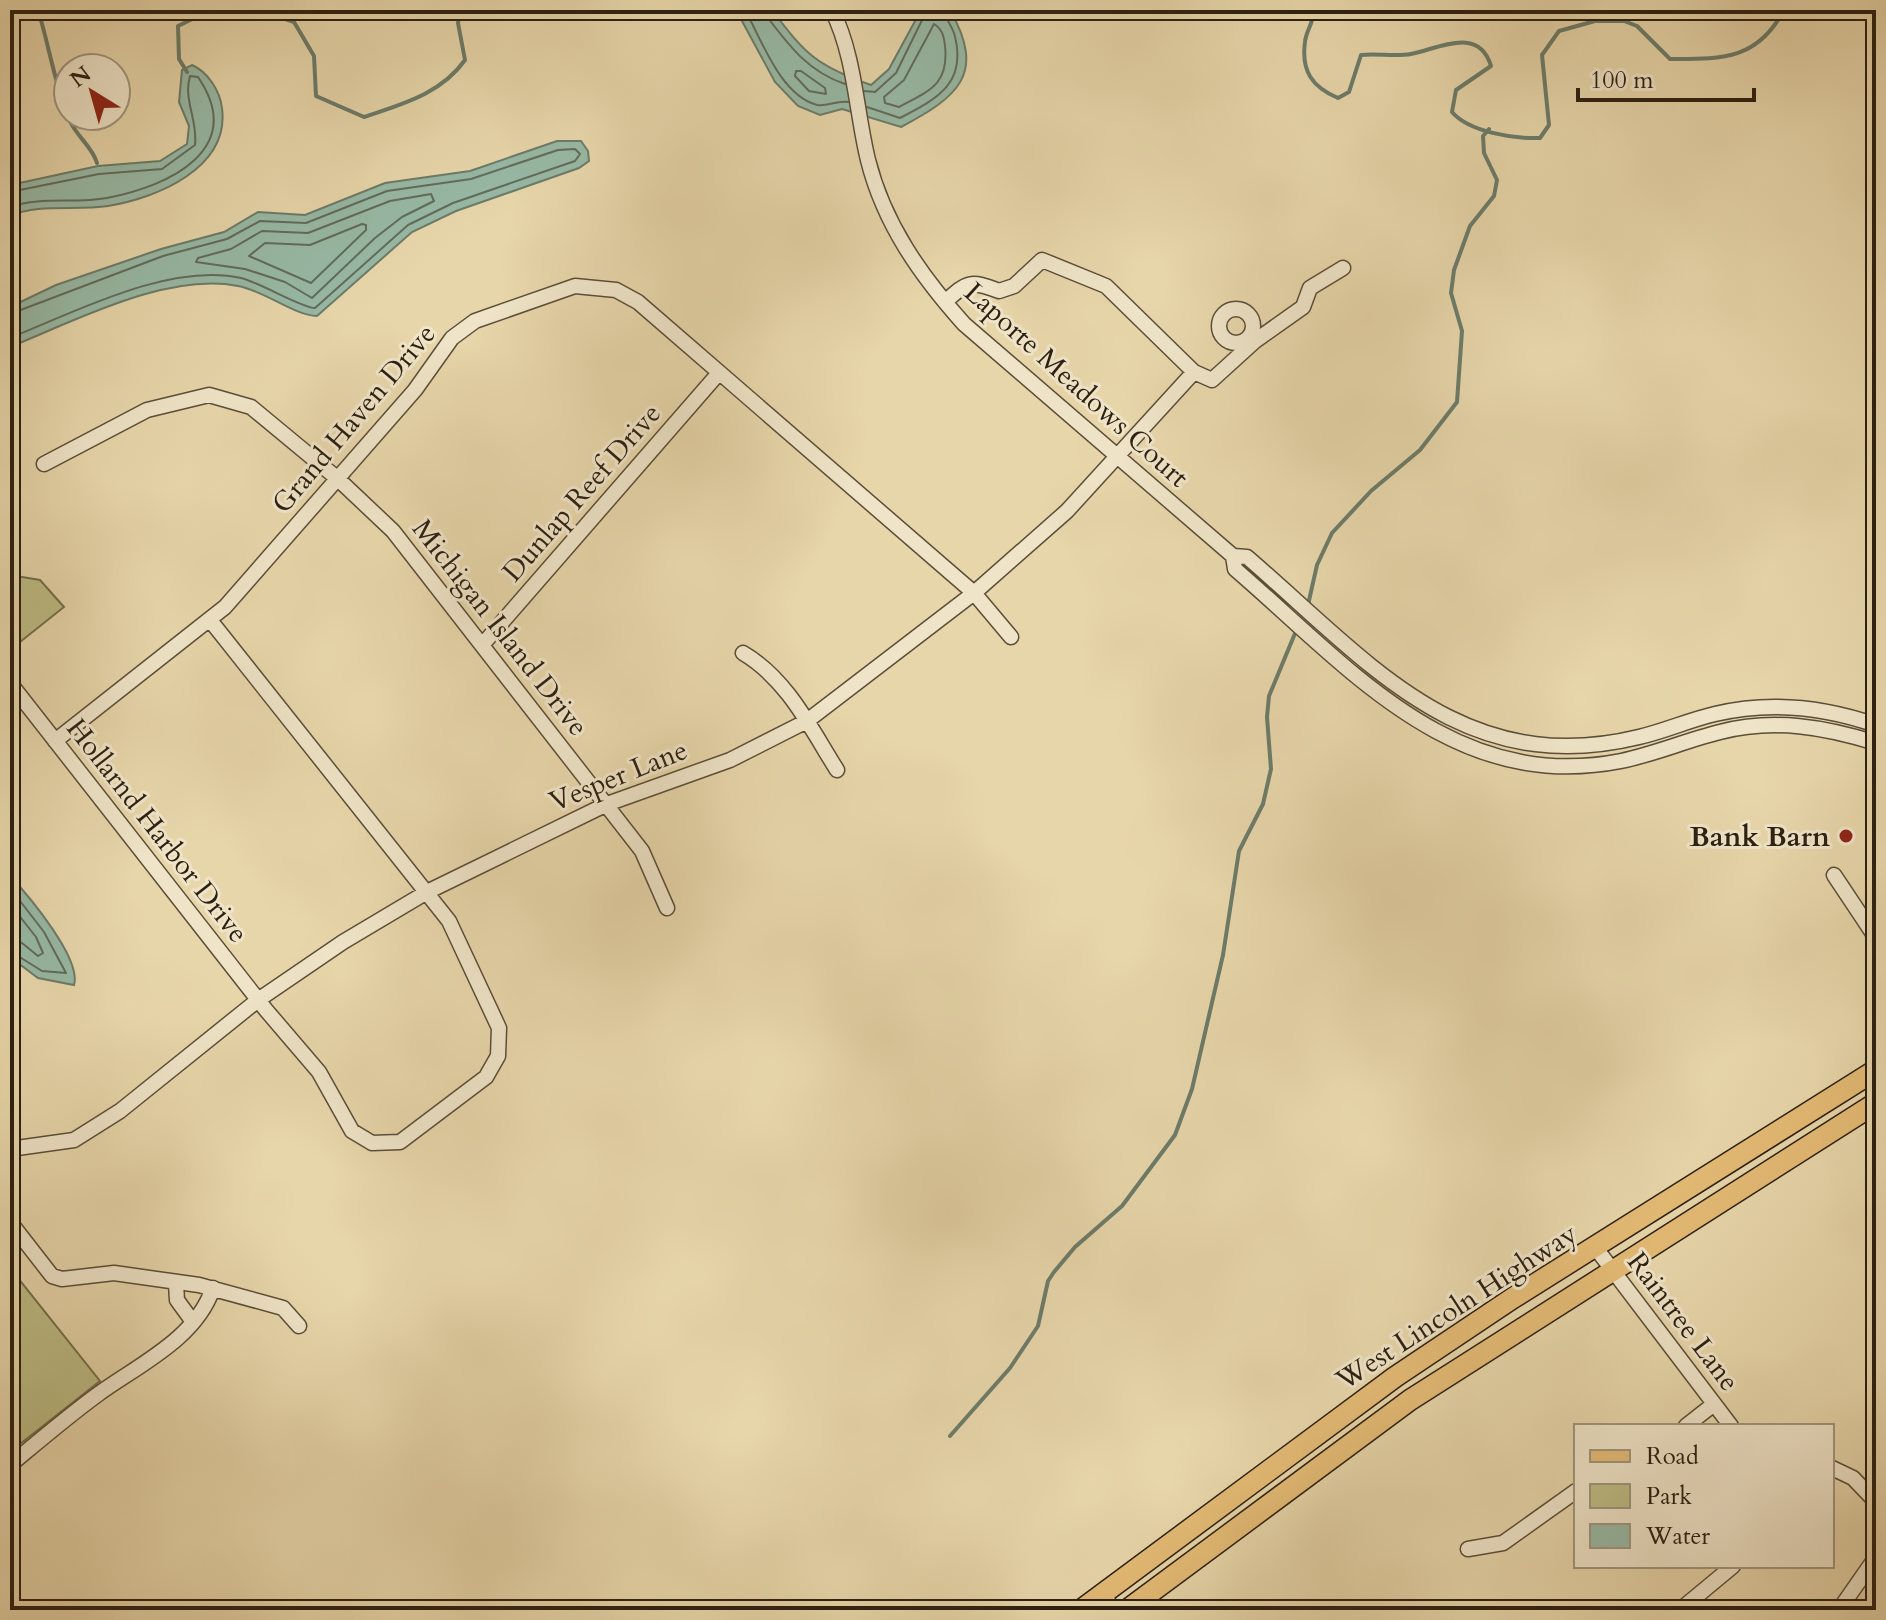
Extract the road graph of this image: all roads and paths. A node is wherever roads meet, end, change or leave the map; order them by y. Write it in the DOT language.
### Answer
graph roads {
  1 [pos="832,10"];
  2 [pos="1343,268"];
  3 [pos="945,302"];
  4 [pos="1194,372"];
  5 [pos="718,374"];
  6 [pos="1116,456"];
  7 [pos="44,464"];
  8 [pos="344,484"];
  9 [pos="1233,556"];
  10 [pos="974,593"];
  11 [pos="210,620"];
  12 [pos="1011,637"];
  13 [pos="483,644"];
  14 [pos="743,653"];
  15 [pos="10,683"];
  16 [pos="807,721"];
  17 [pos="1876,725"];
  18 [pos="55,741"];
  19 [pos="1876,743"];
  20 [pos="837,770"];
  21 [pos="607,804"];
  22 [pos="1834,875"];
  23 [pos="427,892"];
  24 [pos="667,908"];
  25 [pos="1876,938"];
  26 [pos="262,1005"];
  27 [pos="1876,1070"];
  28 [pos="1876,1103"];
  29 [pos="10,1149"];
  30 [pos="10,1222"];
  31 [pos="1595,1247"];
  32 [pos="1612,1270"];
  33 [pos="176,1284"];
  34 [pos="213,1288"];
  35 [pos="193,1322"];
  36 [pos="299,1326"];
  37 [pos="1714,1404"];
  38 [pos="1689,1424"];
  39 [pos="1729,1424"];
  40 [pos="10,1465"];
  41 [pos="1834,1469"];
  42 [pos="1574,1492"];
  43 [pos="1876,1502"];
  44 [pos="1468,1549"];
  45 [pos="1876,1557"];
  46 [pos="1731,1568"];
  47 [pos="1122,1606"];
  48 [pos="1081,1610"];
  49 [pos="1680,1610"];
  50 [pos="1839,1610"];
  1 -- 3 [label="street, Laporte Meadows Court"];
  2 -- 4 [label="street"];
  3 -- 4 [label="street"];
  3 -- 6 [label="street, Laporte Meadows Court"];
  4 -- 6 [label="street, Vesper Lane"];
  5 -- 8 [label="street, Grand Haven Drive"];
  5 -- 10 [label="street, Grand Haven Drive"];
  5 -- 13 [label="street, Dunlap Reef Drive"];
  6 -- 9 [label="street, Laporte Meadows Court"];
  6 -- 10 [label="street, Vesper Lane"];
  7 -- 8 [label="street, Michigan Island Drive"];
  8 -- 11 [label="street, Grand Haven Drive"];
  8 -- 13 [label="street, Michigan Island Drive"];
  9 -- 17 [label="street, Laporte Meadows Court"];
  9 -- 19 [label="street, Laporte Meadows Court"];
  10 -- 12 [label="street, Grand Haven Drive"];
  10 -- 16 [label="street, Vesper Lane"];
  11 -- 18 [label="street, Grand Haven Drive"];
  11 -- 23 [label="street"];
  13 -- 21 [label="street, Michigan Island Drive"];
  14 -- 16 [label="street"];
  15 -- 18 [label="street, Hollarnd Harbor Drive"];
  16 -- 20 [label="street"];
  16 -- 21 [label="street, Vesper Lane"];
  18 -- 26 [label="street, Hollarnd Harbor Drive"];
  21 -- 23 [label="street, Vesper Lane"];
  21 -- 24 [label="street, Michigan Island Drive"];
  22 -- 25 [label="street"];
  23 -- 26 [label="street, Vesper Lane"];
  23 -- 26 [label="street, Hollarnd Harbor Drive"];
  26 -- 29 [label="street, Vesper Lane"];
  27 -- 31 [label="main road, West Lincoln Highway"];
  28 -- 32 [label="main road, West Lincoln Highway"];
  30 -- 33 [label="street"];
  31 -- 32 [label="street, Raintree Lane"];
  31 -- 47 [label="main road, West Lincoln Highway"];
  32 -- 37 [label="street, Raintree Lane"];
  32 -- 47 [label="main road, West Lincoln Highway"];
  33 -- 34 [label="street"];
  33 -- 35 [label="street"];
  34 -- 35 [label="street"];
  34 -- 36 [label="street"];
  35 -- 40 [label="street"];
  37 -- 38 [label="street"];
  37 -- 39 [label="street, Raintree Lane"];
  41 -- 43 [label="street"];
  42 -- 44 [label="street"];
  45 -- 50 [label="street"];
  46 -- 49 [label="street"];
  47 -- 48 [label="main road, West Lincoln Highway"];
}
